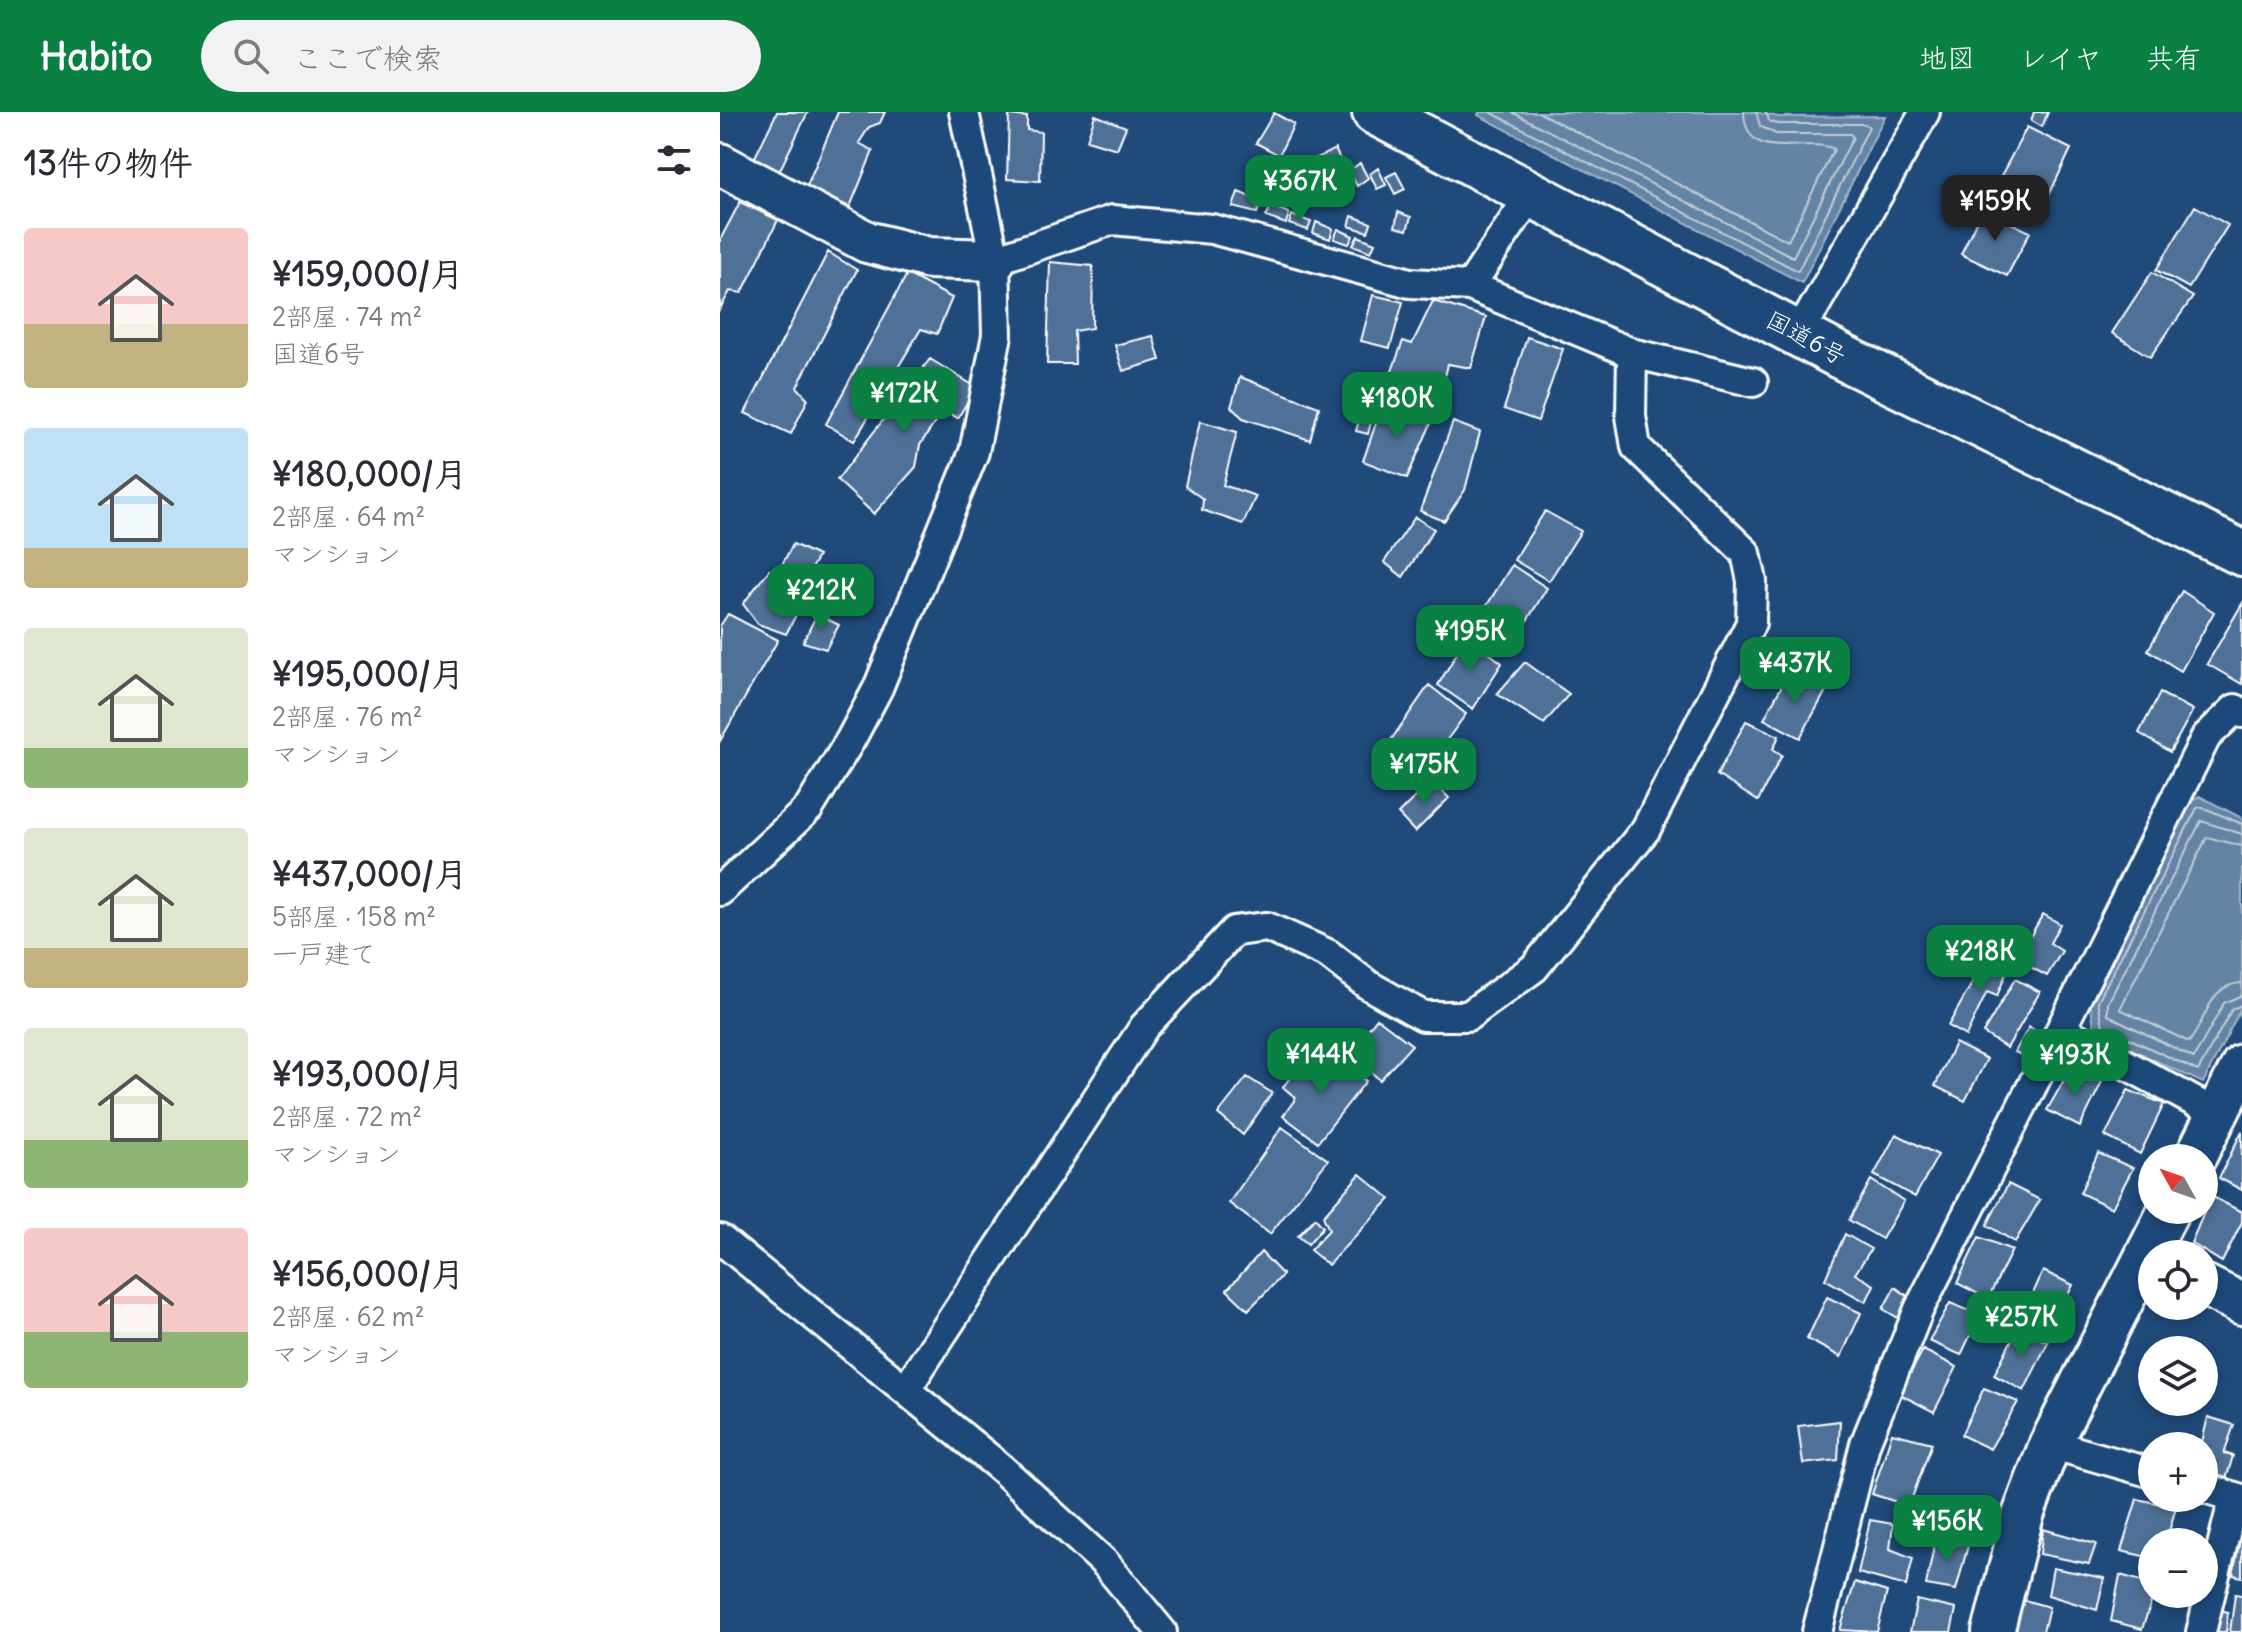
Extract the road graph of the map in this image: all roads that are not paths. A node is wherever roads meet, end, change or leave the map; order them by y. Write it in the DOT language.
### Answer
graph roads {
  1 [pos="964,112"];
  2 [pos="1375,112"];
  3 [pos="1925,112"];
  4 [pos="720,164"];
  5 [pos="1532,193"];
  6 [pos="995,260"];
  7 [pos="1470,286"];
  8 [pos="1799,334"];
  9 [pos="1632,353"];
  10 [pos="1753,382"];
  11 [pos="2242,553"];
  12 [pos="2242,713"];
  13 [pos="720,891"];
  14 [pos="2061,1029"];
  15 [pos="2242,1065"];
  16 [pos="2217,1114"];
  17 [pos="2202,1144"];
  18 [pos="720,1239"];
  19 [pos="2138,1278"];
  20 [pos="2218,1292"];
  21 [pos="2242,1304"];
  22 [pos="906,1389"];
  23 [pos="2050,1444"];
  24 [pos="2138,1469"];
  25 [pos="2218,1492"];
  26 [pos="2238,1498"];
  27 [pos="1162,1632"];
  28 [pos="1817,1632"];
  29 [pos="1993,1632"];
  30 [pos="2201,1632"];
  1 -- 6 [label="street"];
  2 -- 5 [label="highway, 国道6号"];
  3 -- 8 [label="street"];
  4 -- 6 [label="street"];
  5 -- 7 [label="street"];
  5 -- 8 [label="highway, 国道6号"];
  6 -- 7 [label="street"];
  6 -- 13 [label="street"];
  7 -- 9 [label="street"];
  8 -- 11 [label="highway, 国道6号"];
  9 -- 10 [label="street"];
  9 -- 22 [label="street"];
  12 -- 14 [label="street"];
  14 -- 16 [label="street"];
  14 -- 28 [label="street"];
  15 -- 16 [label="street"];
  16 -- 17 [label="street"];
  18 -- 22 [label="street"];
  19 -- 23 [label="street"];
  20 -- 21 [label="street"];
  22 -- 27 [label="street"];
  23 -- 24 [label="street"];
  23 -- 29 [label="street"];
  25 -- 26 [label="street"];
  26 -- 30 [label="street"];
}
